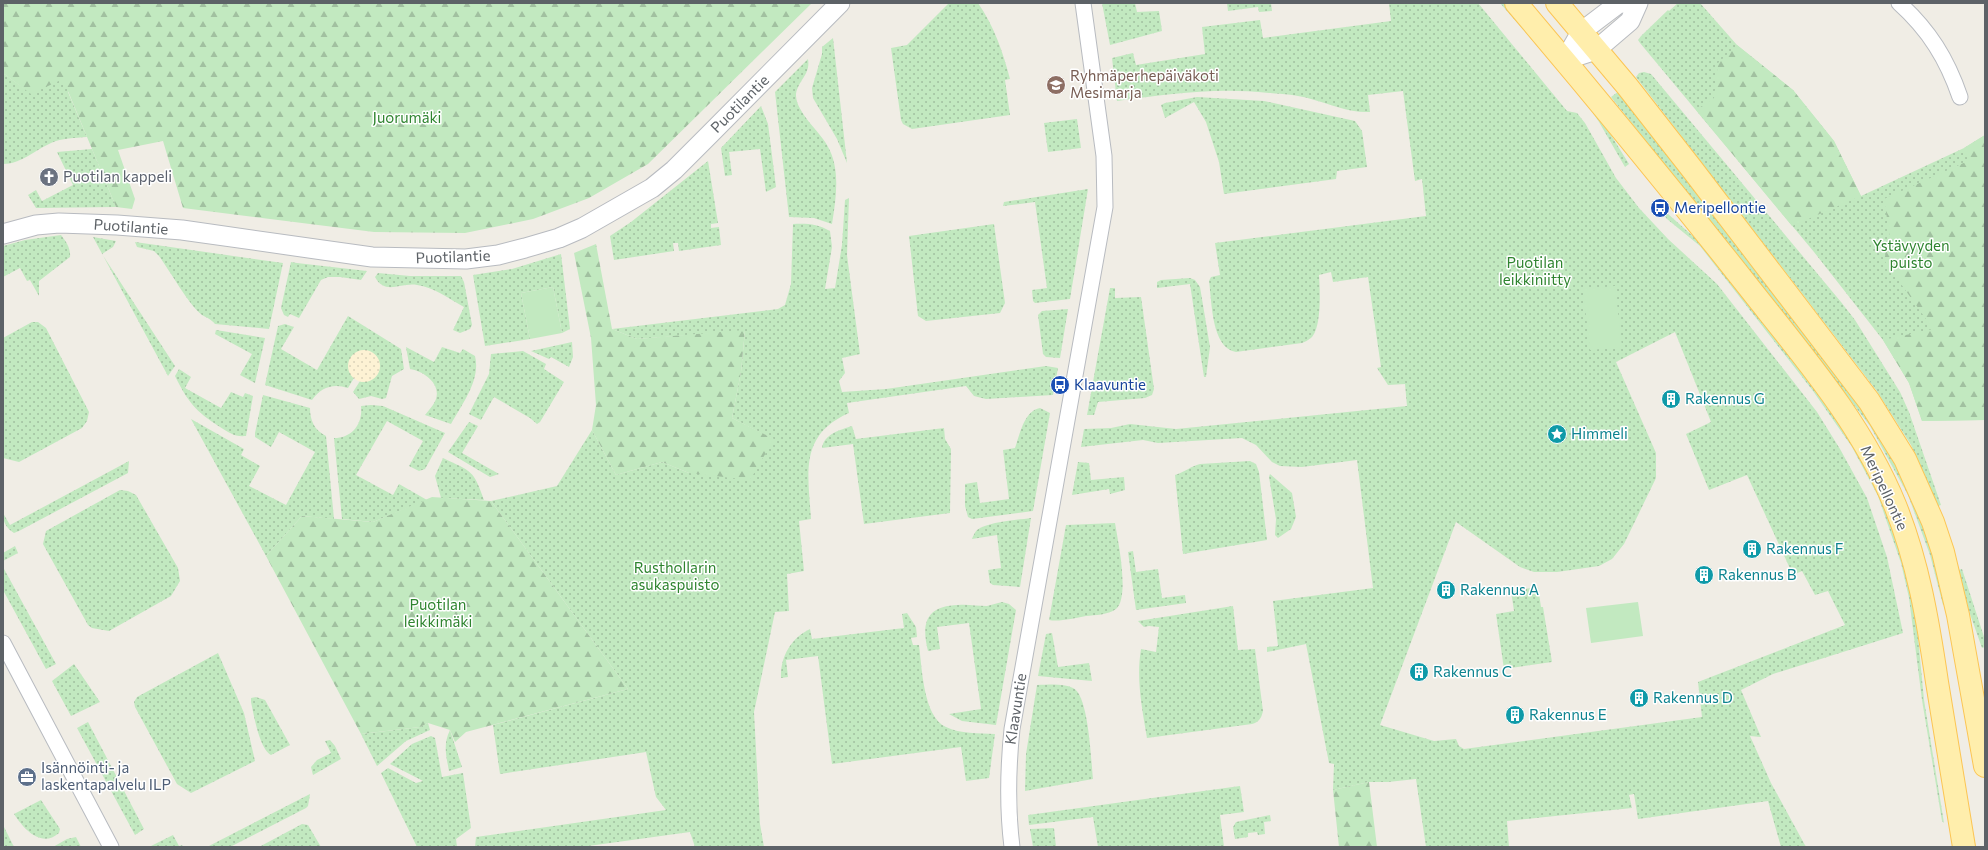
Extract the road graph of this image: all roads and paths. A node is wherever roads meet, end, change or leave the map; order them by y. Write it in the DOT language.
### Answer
graph roads {
  1 [pos="840,3"];
  2 [pos="1083,3"];
  3 [pos="1516,3"];
  4 [pos="1557,3"];
  5 [pos="1622,3"];
  6 [pos="1638,3"];
  7 [pos="1899,3"];
  8 [pos="1581,32"];
  9 [pos="1596,50"];
  10 [pos="1565,60"];
  11 [pos="1960,97"];
  12 [pos="3,234"];
  13 [pos="3,643"];
  14 [pos="1985,766"];
  15 [pos="111,847"];
  16 [pos="1012,847"];
  17 [pos="1964,847"];
  1 -- 12 [label="street, Puotilantie"];
  2 -- 16 [label="street, Klaavuntie"];
  3 -- 10 [label="main road, Meripellontie"];
  4 -- 8 [label="main road, Meripellontie"];
  5 -- 8 [label="street"];
  6 -- 9 [label="street"];
  7 -- 11 [label="street"];
  8 -- 9 [label="main road, Meripellontie"];
  8 -- 10 [label="street"];
  9 -- 10 [label="street"];
  9 -- 14 [label="main road, Meripellontie"];
  10 -- 17 [label="main road, Meripellontie"];
  13 -- 15 [label="street"];
}
